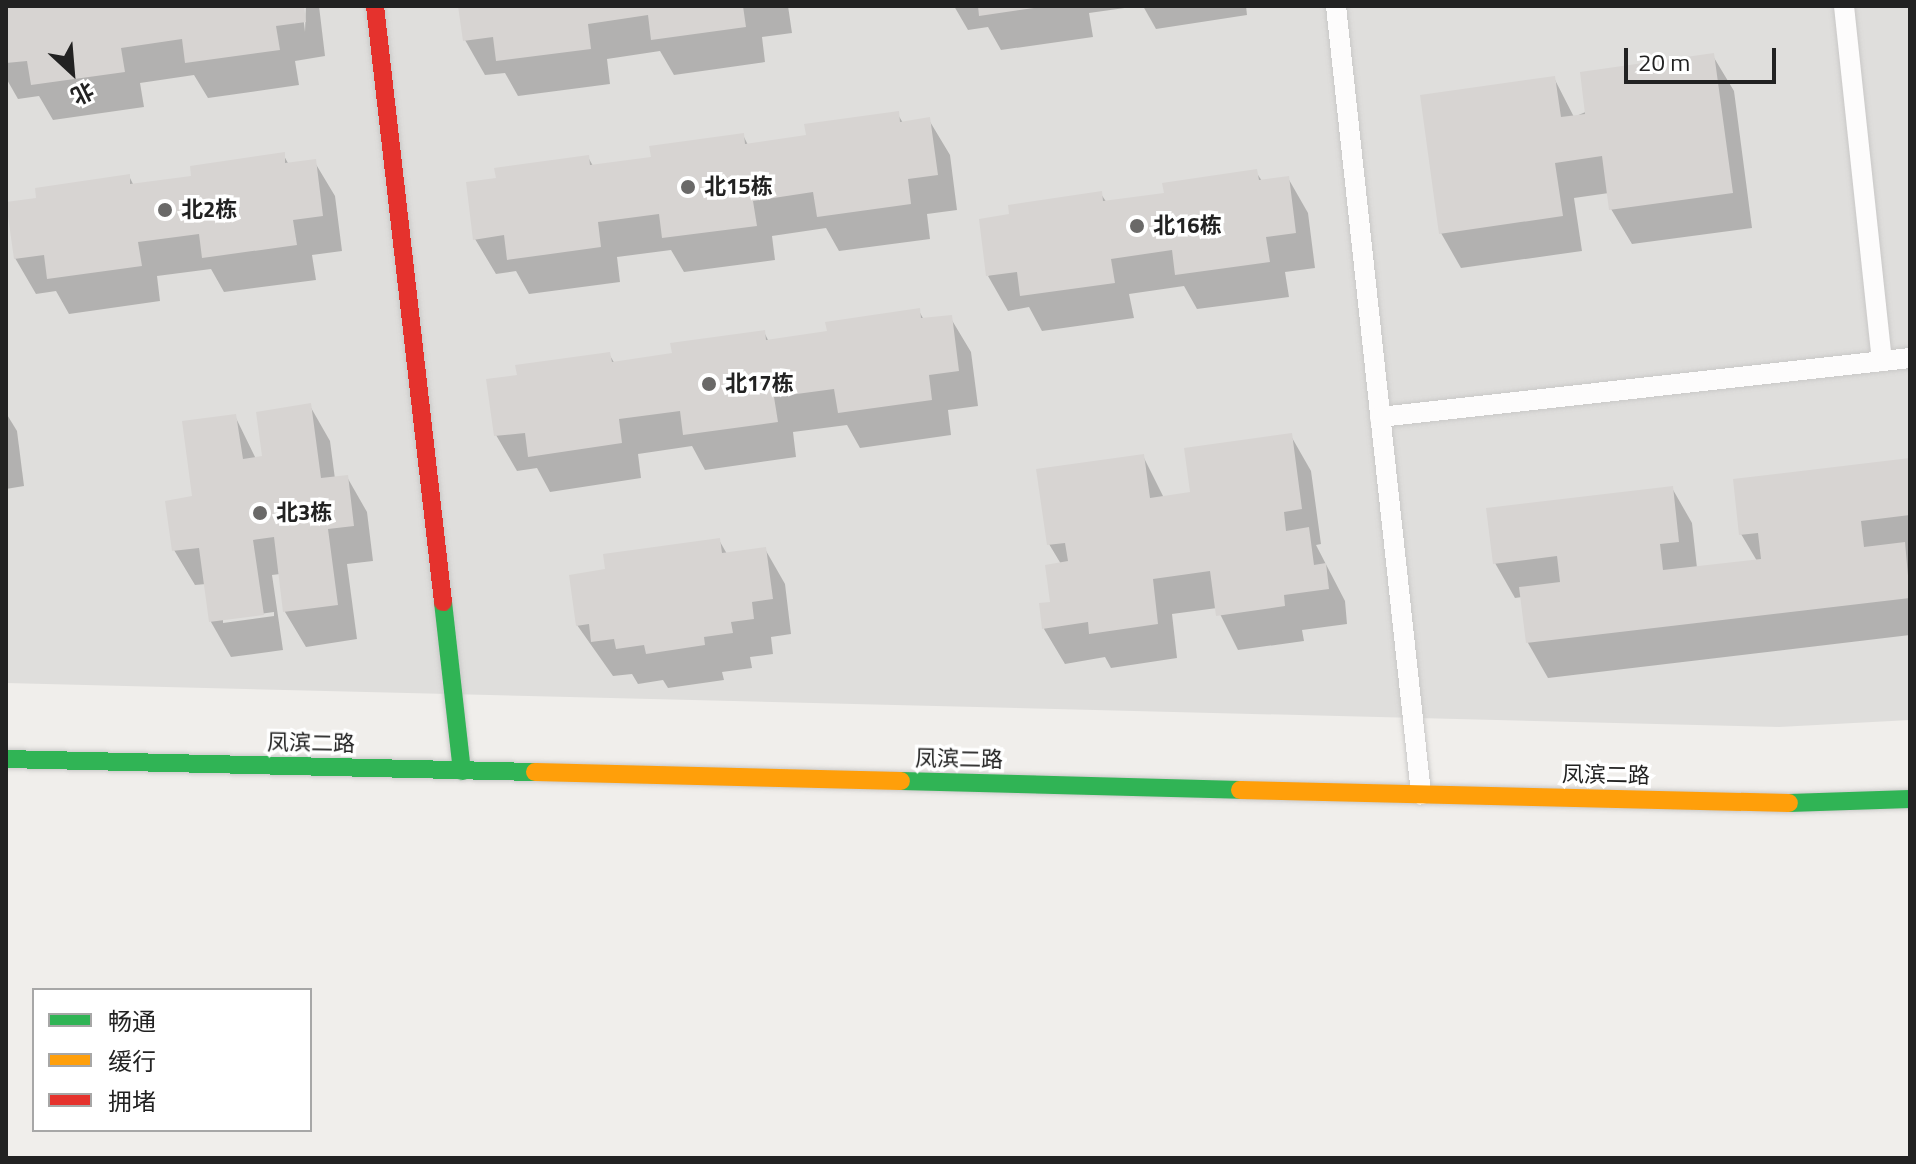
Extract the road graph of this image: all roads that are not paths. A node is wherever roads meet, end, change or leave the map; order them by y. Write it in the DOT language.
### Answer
graph roads {
  1 [pos="375,6"];
  2 [pos="1336,6"];
  3 [pos="1844,6"];
  4 [pos="1910,358"];
  5 [pos="1882,361"];
  6 [pos="1380,417"];
  7 [pos="6,759"];
  8 [pos="462,771"];
  9 [pos="1421,794"];
  10 [pos="1910,799"];
  1 -- 8 [label="street"];
  2 -- 6 [label="lane"];
  3 -- 5 [label="lane"];
  4 -- 5 [label="lane"];
  5 -- 6 [label="lane"];
  6 -- 9 [label="lane"];
  7 -- 8 [label="street, 凤滨二路"];
  8 -- 9 [label="street, 凤滨二路"];
  9 -- 10 [label="street, 凤滨二路"];
}
